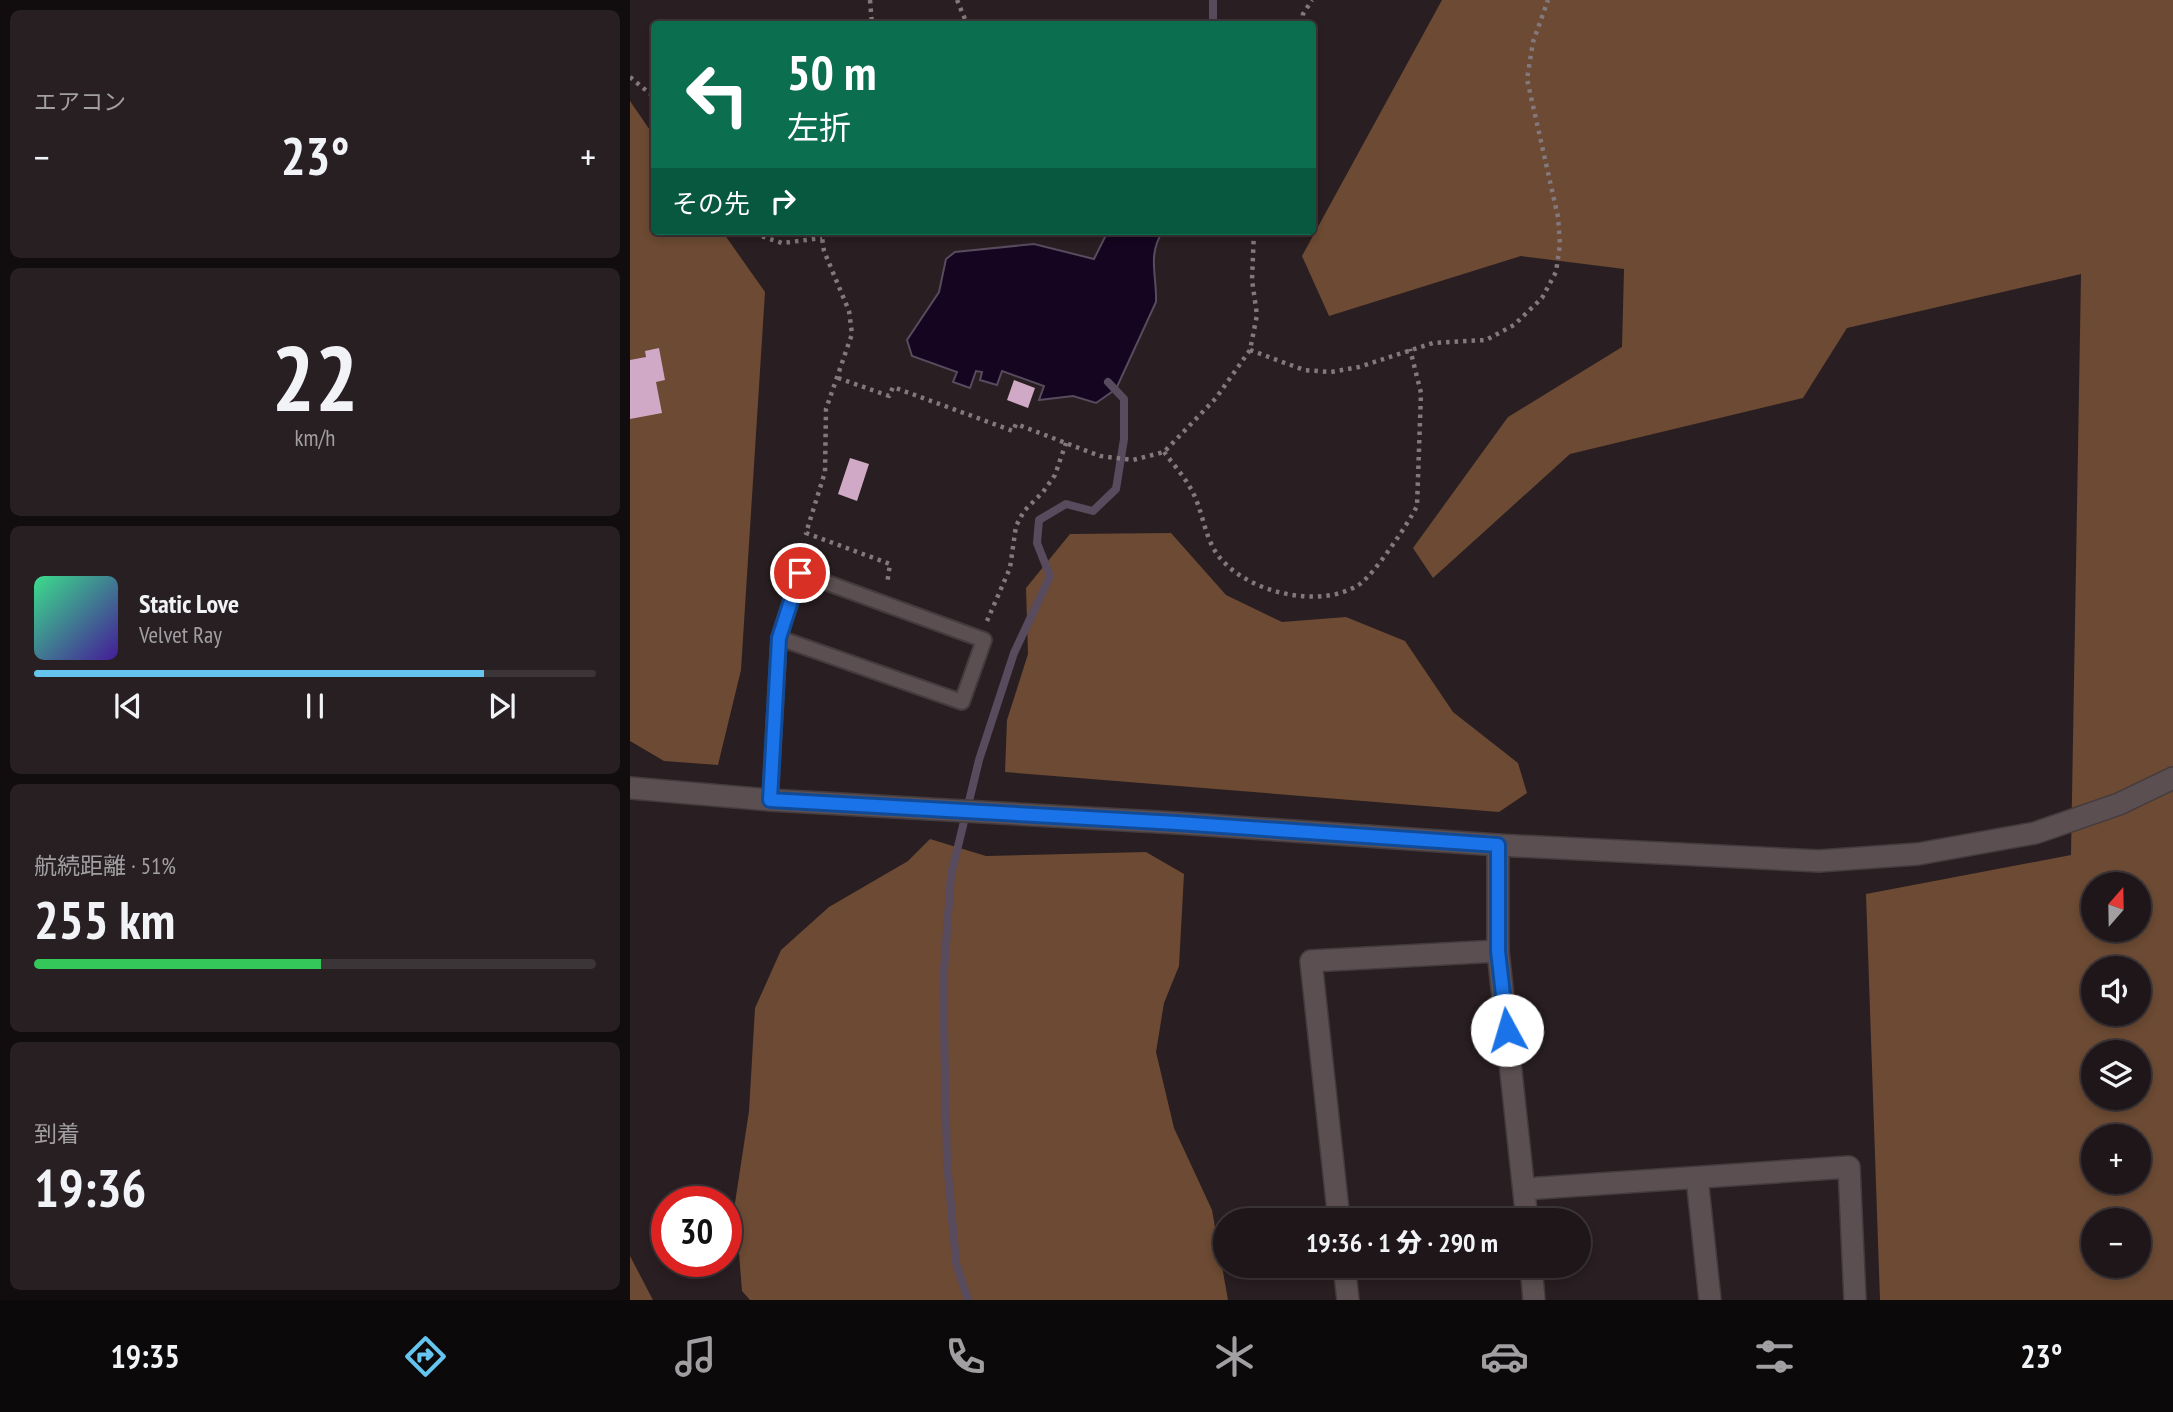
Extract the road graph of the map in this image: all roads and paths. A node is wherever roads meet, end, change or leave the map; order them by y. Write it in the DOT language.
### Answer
graph roads {
  1 [pos="870,0"];
  2 [pos="957,0"];
  3 [pos="1312,0"];
  4 [pos="1548,0"];
  5 [pos="872,21"];
  6 [pos="966,21"];
  7 [pos="1302,21"];
  8 [pos="630,77"];
  9 [pos="651,94"];
  10 [pos="758,235"];
  11 [pos="822,235"];
  12 [pos="1254,235"];
  13 [pos="822,238"];
  14 [pos="1410,349"];
  15 [pos="1250,350"];
  16 [pos="838,378"];
  17 [pos="1066,443"];
  18 [pos="1164,452"];
  19 [pos="898,587"];
  20 [pos="975,616"];
  21 [pos="779,638"];
  22 [pos="2173,778"];
  23 [pos="630,788"];
  24 [pos="770,800"];
  25 [pos="1498,845"];
  26 [pos="1498,951"];
  27 [pos="1697,1178"];
  28 [pos="1524,1189"];
  29 [pos="1338,1208"];
  30 [pos="1526,1208"];
  31 [pos="1345,1278"];
  32 [pos="1532,1278"];
  33 [pos="1348,1300"];
  34 [pos="1534,1300"];
  35 [pos="1710,1300"];
  36 [pos="1855,1300"];
  1 -- 5 [label="path"];
  2 -- 6 [label="path"];
  3 -- 7 [label="path"];
  4 -- 14 [label="path"];
  8 -- 9 [label="path"];
  10 -- 13 [label="path"];
  11 -- 13 [label="path"];
  12 -- 15 [label="path"];
  13 -- 16 [label="path"];
  14 -- 15 [label="path"];
  14 -- 18 [label="path"];
  15 -- 18 [label="path"];
  16 -- 17 [label="path"];
  16 -- 19 [label="path"];
  17 -- 18 [label="path"];
  17 -- 20 [label="path"];
  21 -- 21 [label="lane"];
  21 -- 24 [label="lane"];
  22 -- 25 [label="street"];
  23 -- 24 [label="street"];
  24 -- 25 [label="street"];
  25 -- 26 [label="street"];
  26 -- 28 [label="street"];
  26 -- 29 [label="street"];
  27 -- 28 [label="street"];
  27 -- 35 [label="street"];
  27 -- 36 [label="street"];
  28 -- 30 [label="street"];
  31 -- 33 [label="street"];
  32 -- 34 [label="street"];
}
